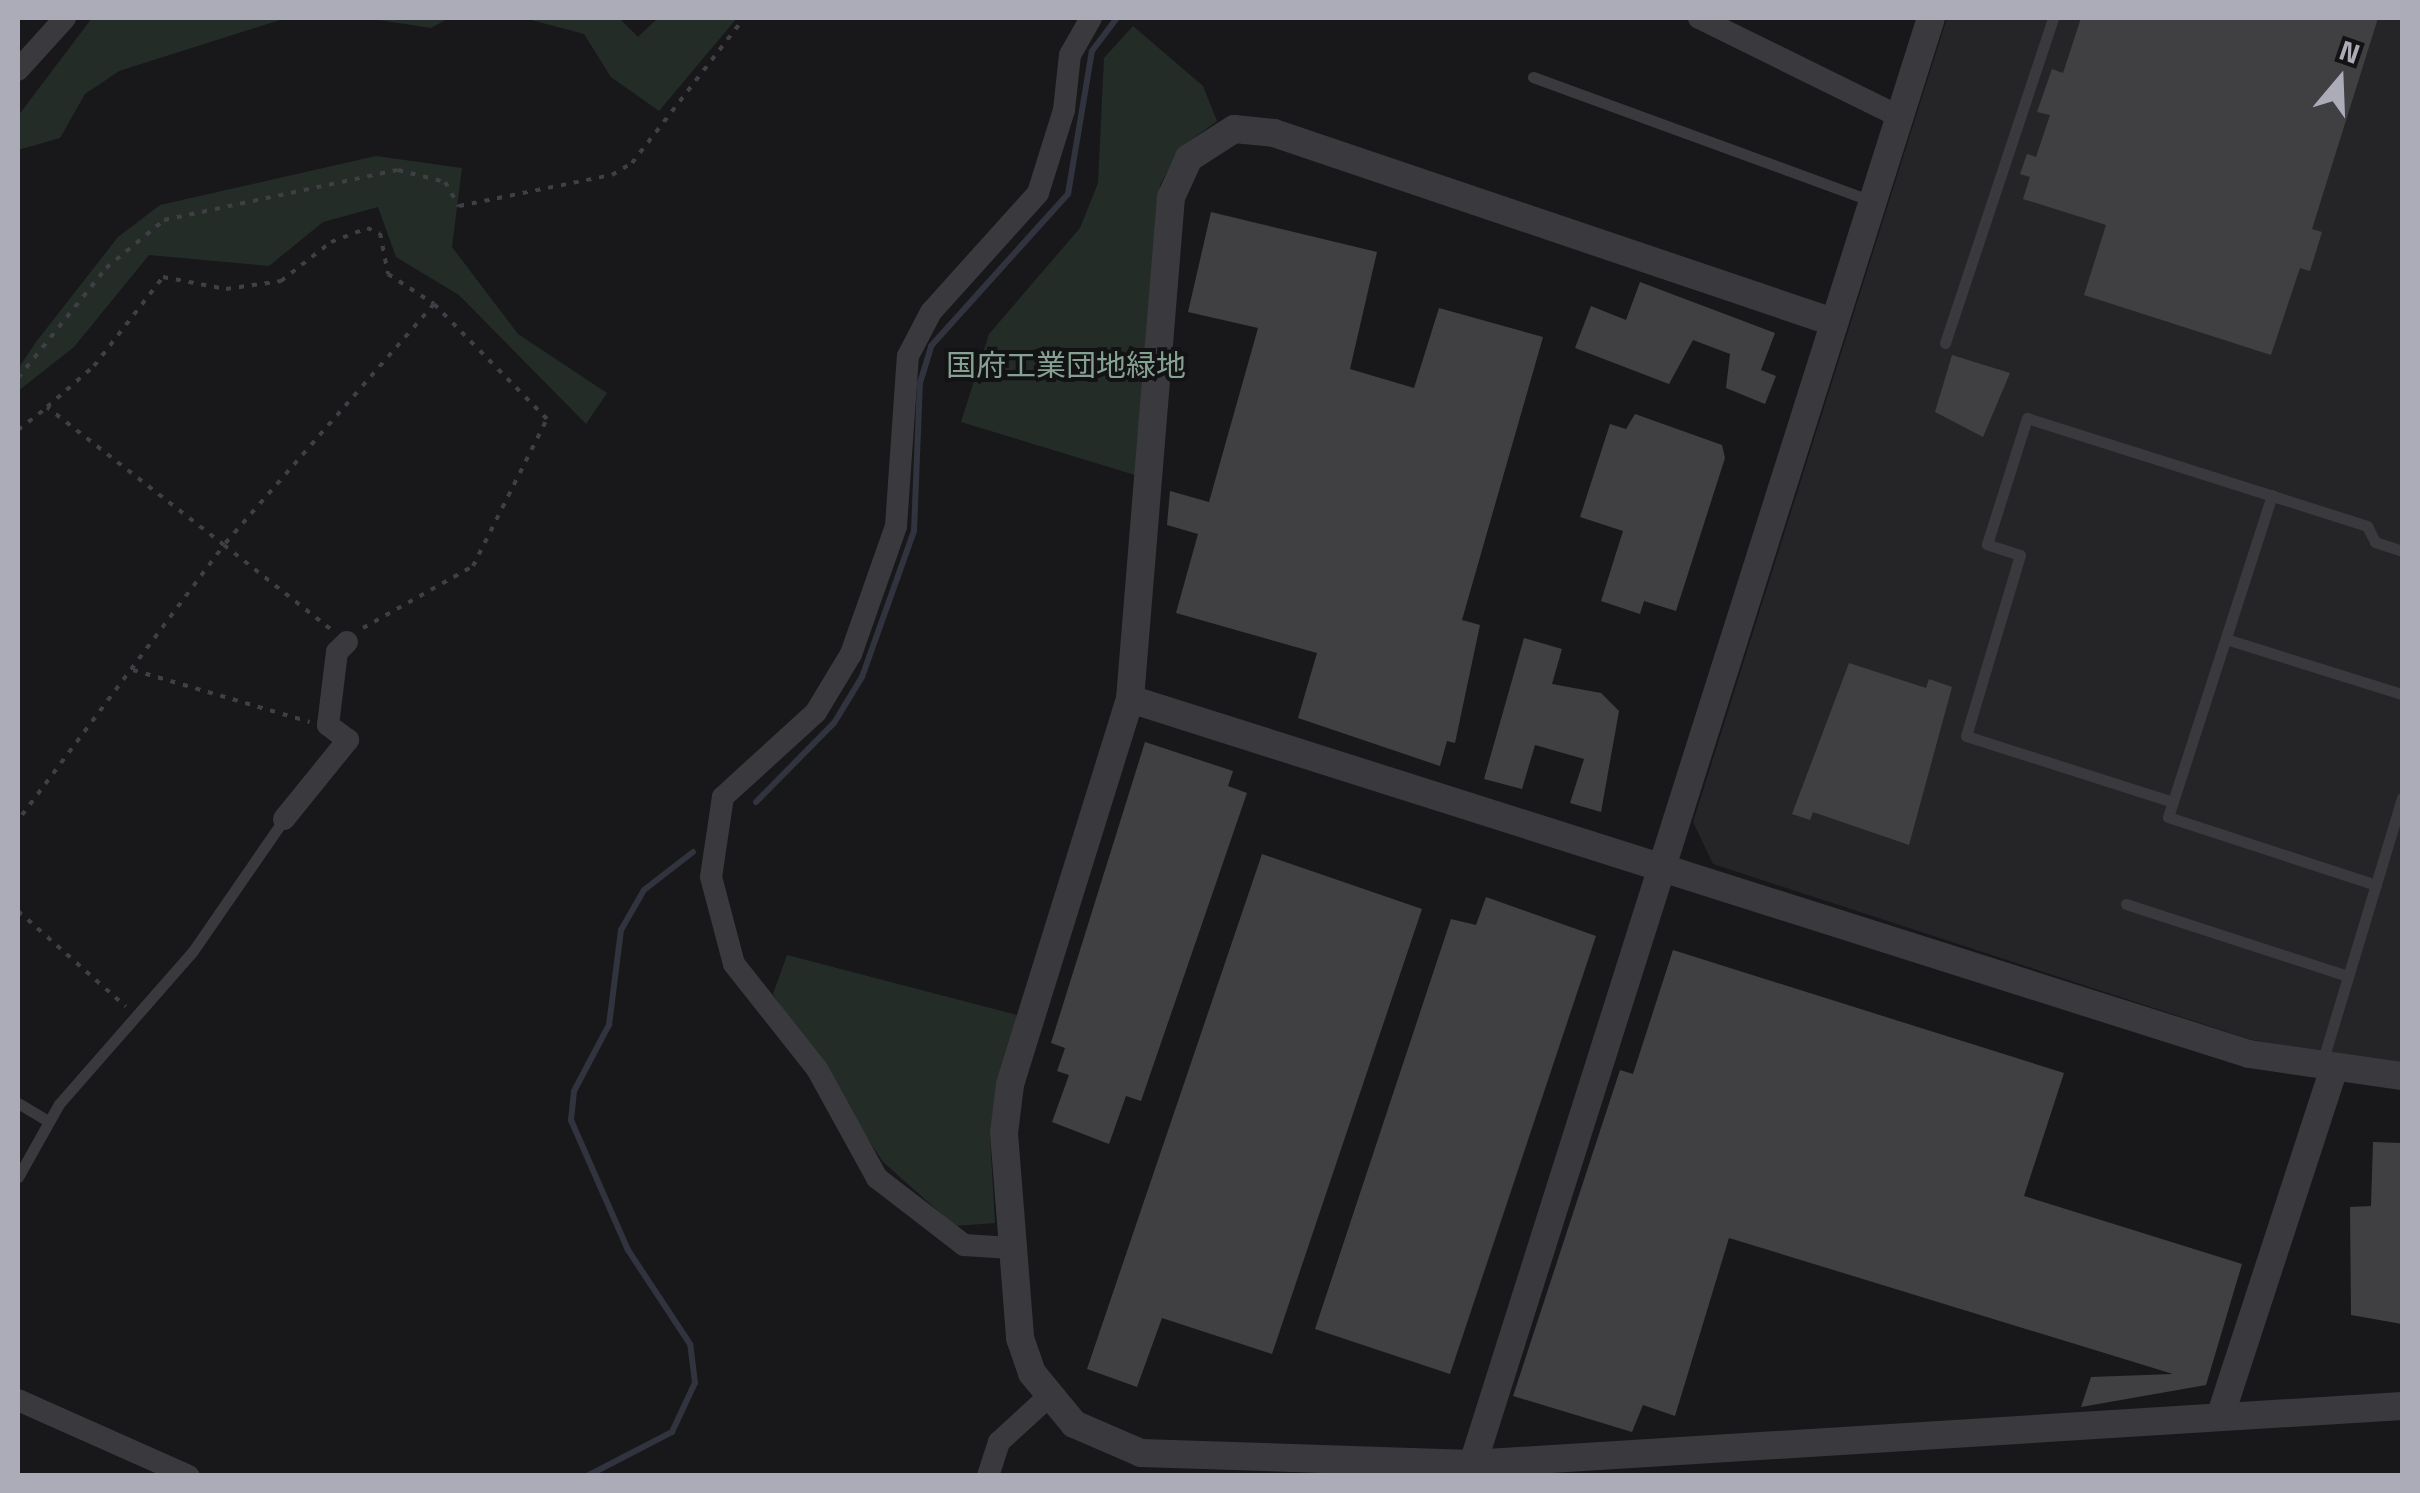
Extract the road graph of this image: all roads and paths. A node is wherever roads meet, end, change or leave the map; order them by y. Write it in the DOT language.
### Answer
graph roads {
  1 [pos="65,18"];
  2 [pos="744,18"];
  3 [pos="1091,18"];
  4 [pos="1699,18"];
  5 [pos="1930,18"];
  6 [pos="2053,18"];
  7 [pos="18,70"];
  8 [pos="1534,77"];
  9 [pos="1900,117"];
  10 [pos="1873,201"];
  11 [pos="434,304"];
  12 [pos="1833,322"];
  13 [pos="1945,343"];
  14 [pos="18,378"];
  15 [pos="47,407"];
  16 [pos="18,430"];
  17 [pos="2272,495"];
  18 [pos="224,545"];
  19 [pos="2402,551"];
  20 [pos="2226,639"];
  21 [pos="347,642"];
  22 [pos="133,670"];
  23 [pos="2402,694"];
  24 [pos="1130,700"];
  25 [pos="328,725"];
  26 [pos="2402,798"];
  27 [pos="2173,802"];
  28 [pos="20,814"];
  29 [pos="284,819"];
  30 [pos="18,822"];
  31 [pos="1659,866"];
  32 [pos="2376,885"];
  33 [pos="2126,904"];
  34 [pos="18,911"];
  35 [pos="2348,976"];
  36 [pos="132,1012"];
  37 [pos="2327,1068"];
  38 [pos="2402,1076"];
  39 [pos="18,1103"];
  40 [pos="48,1120"];
  41 [pos="18,1177"];
  42 [pos="1010,1248"];
  43 [pos="18,1400"];
  44 [pos="1040,1404"];
  45 [pos="2402,1406"];
  46 [pos="2220,1417"];
  47 [pos="133,1465"];
  48 [pos="1367,1468"];
  49 [pos="1470,1470"];
  50 [pos="190,1476"];
  51 [pos="988,1476"];
  1 -- 7 [label="street"];
  2 -- 14 [label="path"];
  3 -- 42 [label="street"];
  4 -- 9 [label="street"];
  5 -- 9 [label="street"];
  6 -- 13 [label="lane"];
  8 -- 10 [label="lane"];
  9 -- 10 [label="street"];
  10 -- 12 [label="street"];
  11 -- 15 [label="path"];
  11 -- 18 [label="path"];
  11 -- 21 [label="path"];
  12 -- 24 [label="street"];
  12 -- 31 [label="street"];
  15 -- 16 [label="path"];
  15 -- 18 [label="path"];
  17 -- 19 [label="lane"];
  17 -- 20 [label="lane"];
  17 -- 27 [label="lane"];
  18 -- 21 [label="path"];
  18 -- 22 [label="path"];
  20 -- 23 [label="lane"];
  20 -- 27 [label="lane"];
  21 -- 25 [label="street"];
  22 -- 25 [label="path"];
  22 -- 28 [label="path"];
  24 -- 31 [label="street"];
  24 -- 42 [label="street"];
  25 -- 29 [label="street"];
  26 -- 32 [label="lane"];
  27 -- 32 [label="lane"];
  28 -- 30 [label="path"];
  29 -- 36 [label="lane"];
  31 -- 37 [label="street"];
  31 -- 49 [label="street"];
  32 -- 35 [label="lane"];
  33 -- 35 [label="lane"];
  34 -- 36 [label="path"];
  35 -- 37 [label="lane"];
  36 -- 40 [label="lane"];
  37 -- 38 [label="street"];
  37 -- 46 [label="street"];
  39 -- 40 [label="lane"];
  40 -- 41 [label="lane"];
  42 -- 44 [label="street"];
  43 -- 47 [label="street"];
  44 -- 48 [label="street"];
  44 -- 51 [label="street"];
  45 -- 46 [label="street"];
  46 -- 49 [label="street"];
  47 -- 50 [label="street"];
  48 -- 49 [label="street"];
}
